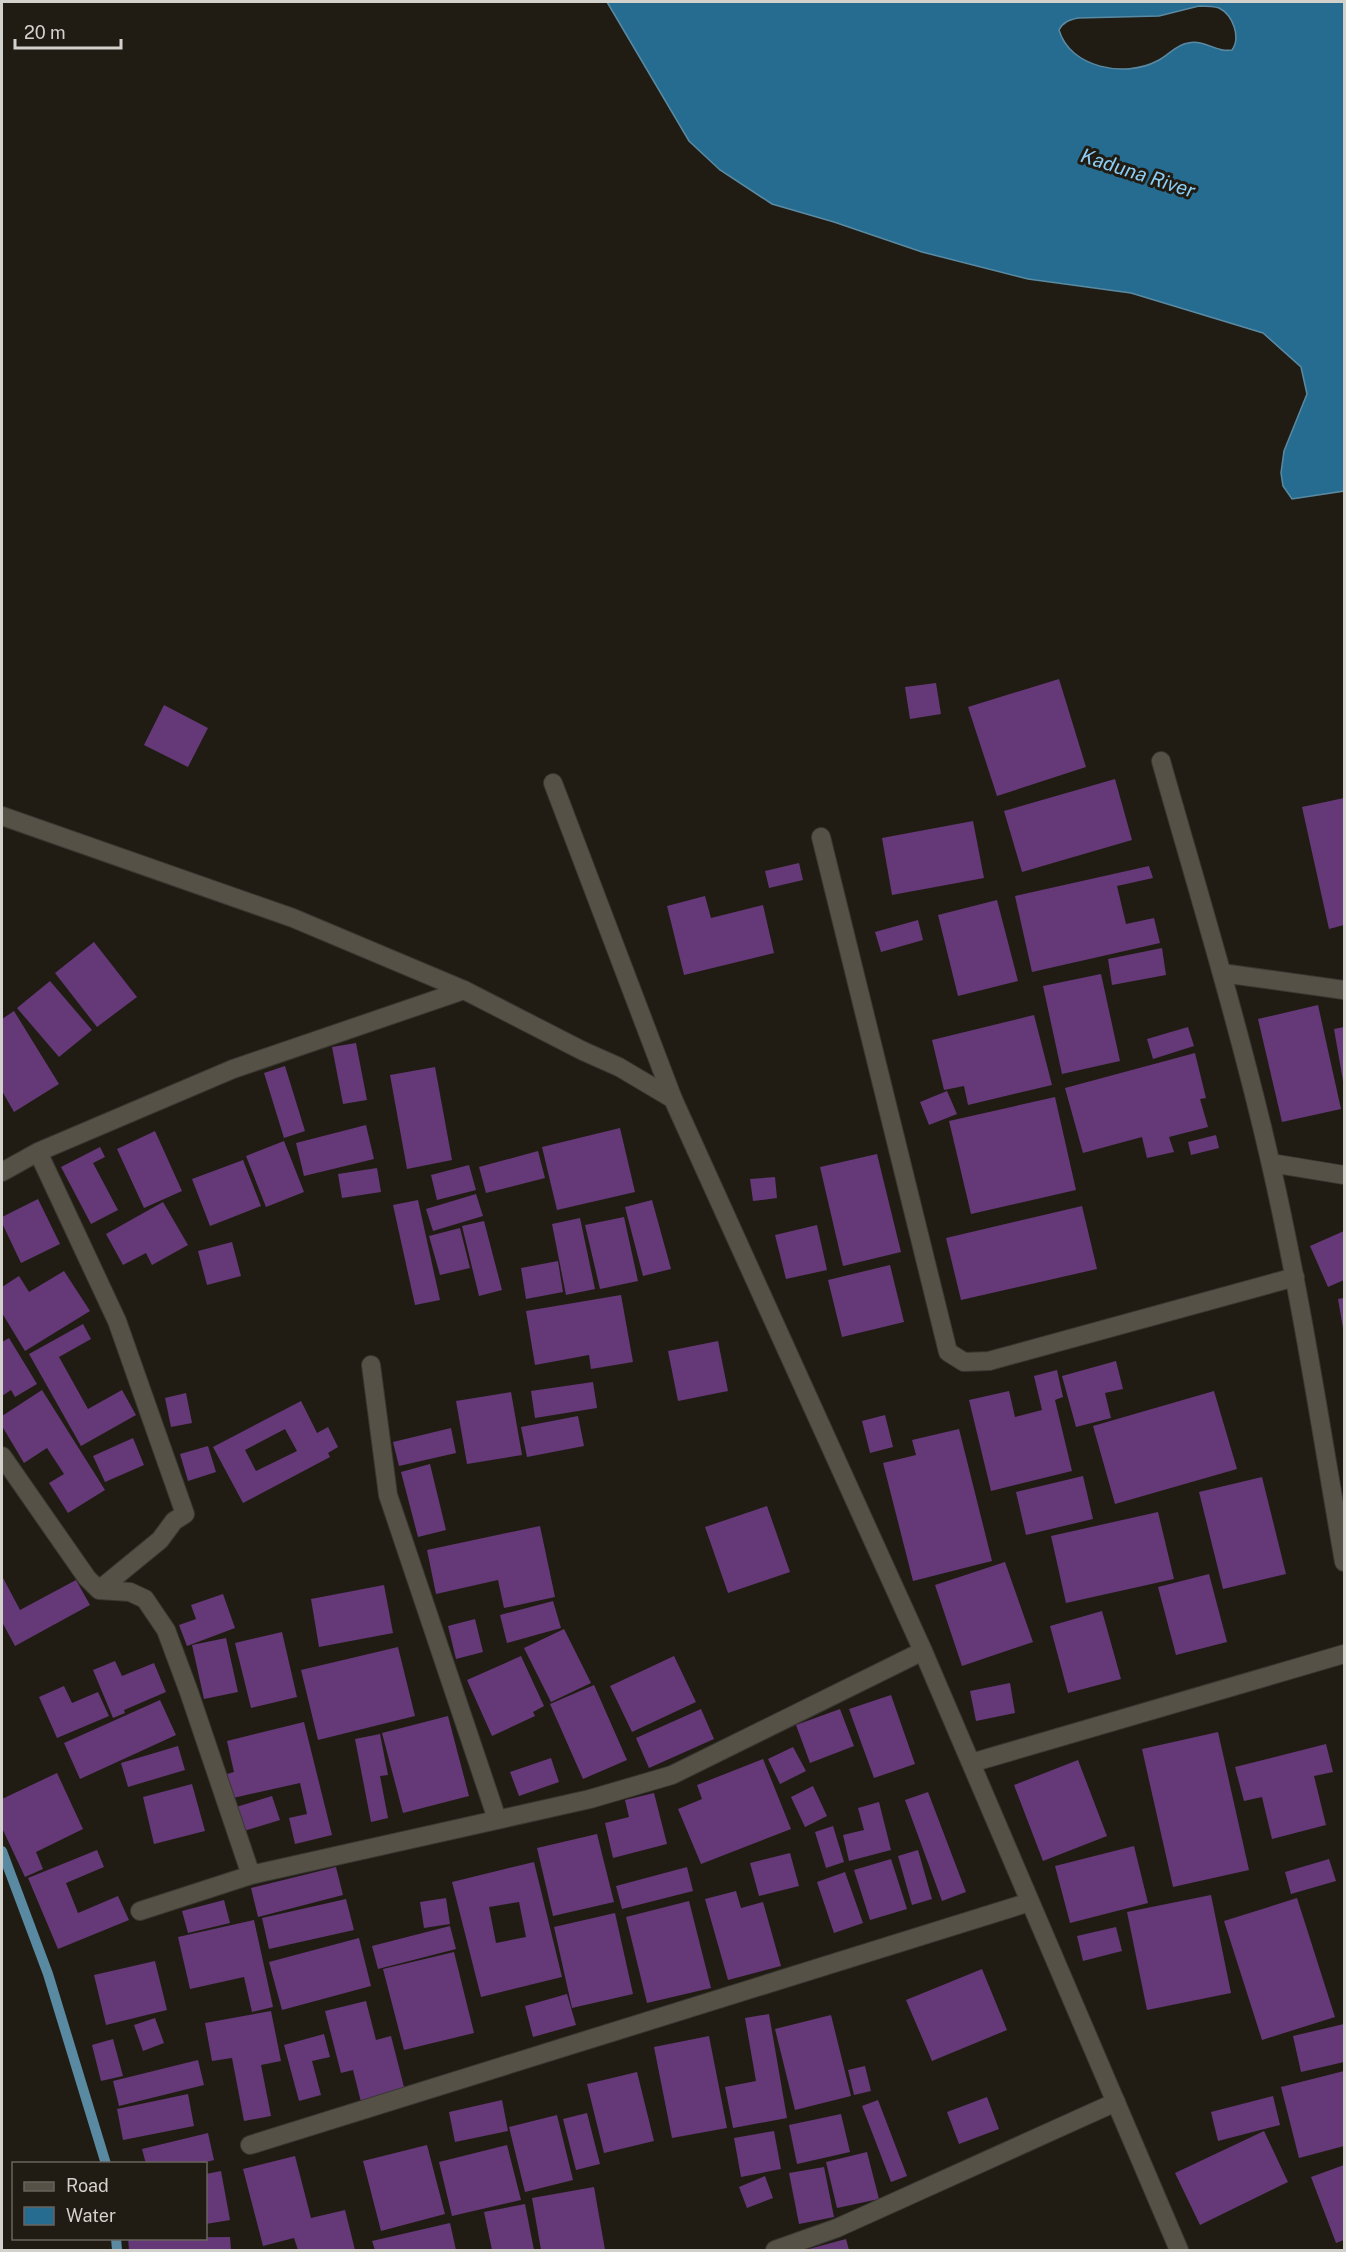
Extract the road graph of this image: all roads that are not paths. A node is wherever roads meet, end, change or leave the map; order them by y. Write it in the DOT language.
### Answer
graph roads {
  1 [pos="1161,762"];
  2 [pos="553,783"];
  3 [pos="2,816"];
  4 [pos="821,837"];
  5 [pos="1222,973"];
  6 [pos="464,990"];
  7 [pos="1344,990"];
  8 [pos="673,1100"];
  9 [pos="38,1152"];
  10 [pos="1271,1163"];
  11 [pos="2,1172"];
  12 [pos="1344,1175"];
  13 [pos="1295,1277"];
  14 [pos="371,1365"];
  15 [pos="2,1456"];
  16 [pos="1344,1563"];
  17 [pos="99,1590"];
  18 [pos="923,1651"];
  19 [pos="1344,1654"];
  20 [pos="971,1763"];
  21 [pos="497,1819"];
  22 [pos="251,1875"];
  23 [pos="1030,1902"];
  24 [pos="140,1911"];
  25 [pos="1116,2102"];
  26 [pos="250,2145"];
  27 [pos="775,2250"];
  28 [pos="1179,2250"];
  1 -- 5 [label="street"];
  2 -- 8 [label="street"];
  3 -- 6 [label="street"];
  4 -- 13 [label="street"];
  5 -- 7 [label="street"];
  5 -- 10 [label="street"];
  6 -- 8 [label="street"];
  6 -- 9 [label="street"];
  8 -- 18 [label="street"];
  9 -- 11 [label="street"];
  9 -- 17 [label="street"];
  10 -- 12 [label="street"];
  10 -- 13 [label="street"];
  13 -- 16 [label="street"];
  14 -- 21 [label="street"];
  15 -- 17 [label="street"];
  17 -- 22 [label="street"];
  18 -- 20 [label="street"];
  18 -- 21 [label="street"];
  19 -- 20 [label="street"];
  20 -- 23 [label="street"];
  21 -- 22 [label="street"];
  22 -- 24 [label="street"];
  23 -- 25 [label="street"];
  23 -- 26 [label="street"];
  25 -- 27 [label="street"];
  25 -- 28 [label="street"];
}
